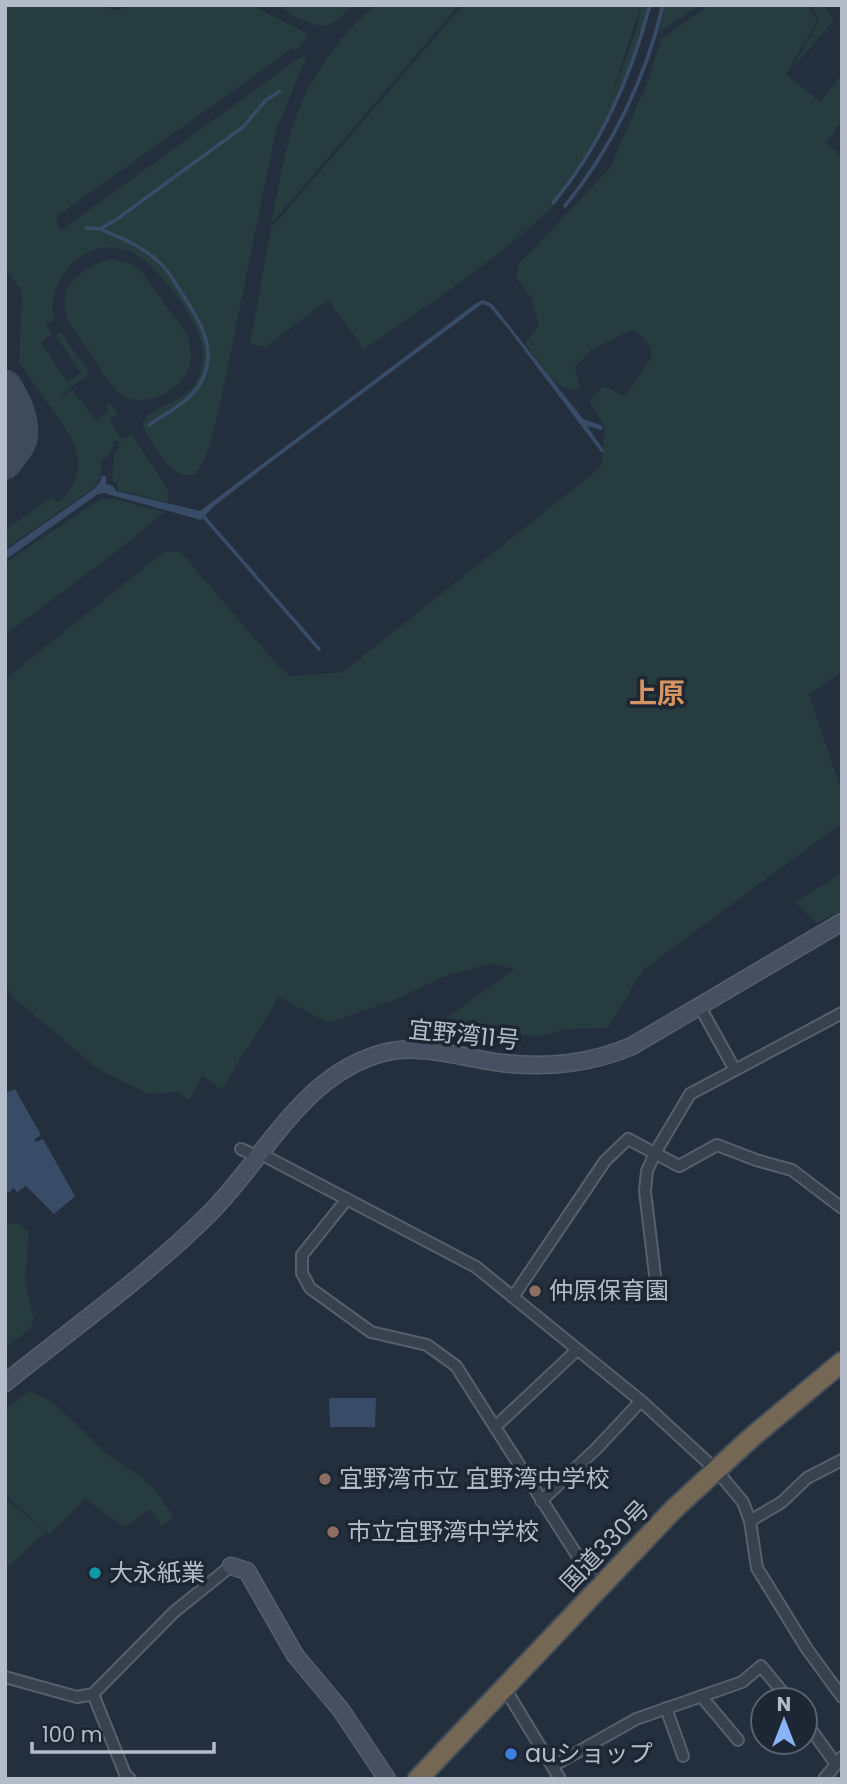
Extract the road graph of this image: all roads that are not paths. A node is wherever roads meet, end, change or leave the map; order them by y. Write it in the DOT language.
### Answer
graph roads {
  1 [pos="842,922"];
  2 [pos="699,1007"];
  3 [pos="842,1013"];
  4 [pos="735,1070"];
  5 [pos="241,1149"];
  6 [pos="654,1153"];
  7 [pos="260,1155"];
  8 [pos="347,1199"];
  9 [pos="842,1208"];
  10 [pos="655,1275"];
  11 [pos="513,1297"];
  12 [pos="576,1350"];
  13 [pos="842,1362"];
  14 [pos="5,1383"];
  15 [pos="641,1401"];
  16 [pos="495,1427"];
  17 [pos="842,1460"];
  18 [pos="716,1470"];
  19 [pos="541,1501"];
  20 [pos="750,1521"];
  21 [pos="231,1566"];
  22 [pos="598,1588"];
  23 [pos="5,1677"];
  24 [pos="777,1686"];
  25 [pos="504,1687"];
  26 [pos="93,1695"];
  27 [pos="701,1696"];
  28 [pos="842,1697"];
  29 [pos="666,1708"];
  30 [pos="819,1737"];
  31 [pos="738,1740"];
  32 [pos="683,1756"];
  33 [pos="839,1760"];
  34 [pos="553,1766"];
  35 [pos="130,1779"];
  36 [pos="387,1779"];
  37 [pos="418,1779"];
  38 [pos="560,1779"];
  39 [pos="824,1779"];
  1 -- 2 [label="street, 宜野湾11号"];
  2 -- 4 [label="street"];
  2 -- 7 [label="street, 宜野湾11号"];
  3 -- 4 [label="street"];
  4 -- 6 [label="street"];
  5 -- 7 [label="street"];
  6 -- 9 [label="street"];
  6 -- 10 [label="street"];
  6 -- 11 [label="street"];
  7 -- 8 [label="street"];
  7 -- 14 [label="street, 宜野湾11号"];
  8 -- 11 [label="street"];
  8 -- 16 [label="street"];
  11 -- 12 [label="street"];
  12 -- 15 [label="street"];
  12 -- 16 [label="street"];
  13 -- 18 [label="highway, 国道330号"];
  15 -- 18 [label="street"];
  15 -- 19 [label="street"];
  16 -- 19 [label="street"];
  17 -- 20 [label="street"];
  18 -- 20 [label="street"];
  18 -- 22 [label="highway, 国道330号"];
  19 -- 22 [label="street"];
  20 -- 28 [label="street"];
  21 -- 26 [label="street"];
  21 -- 36 [label="street"];
  22 -- 25 [label="highway, 国道330号"];
  23 -- 26 [label="street"];
  24 -- 27 [label="street"];
  25 -- 34 [label="street"];
  25 -- 37 [label="highway, 国道330号"];
  26 -- 35 [label="street"];
  27 -- 29 [label="street"];
  27 -- 31 [label="street"];
  29 -- 32 [label="street"];
  29 -- 34 [label="street"];
  30 -- 33 [label="street"];
  33 -- 39 [label="street"];
  34 -- 38 [label="street"];
}
